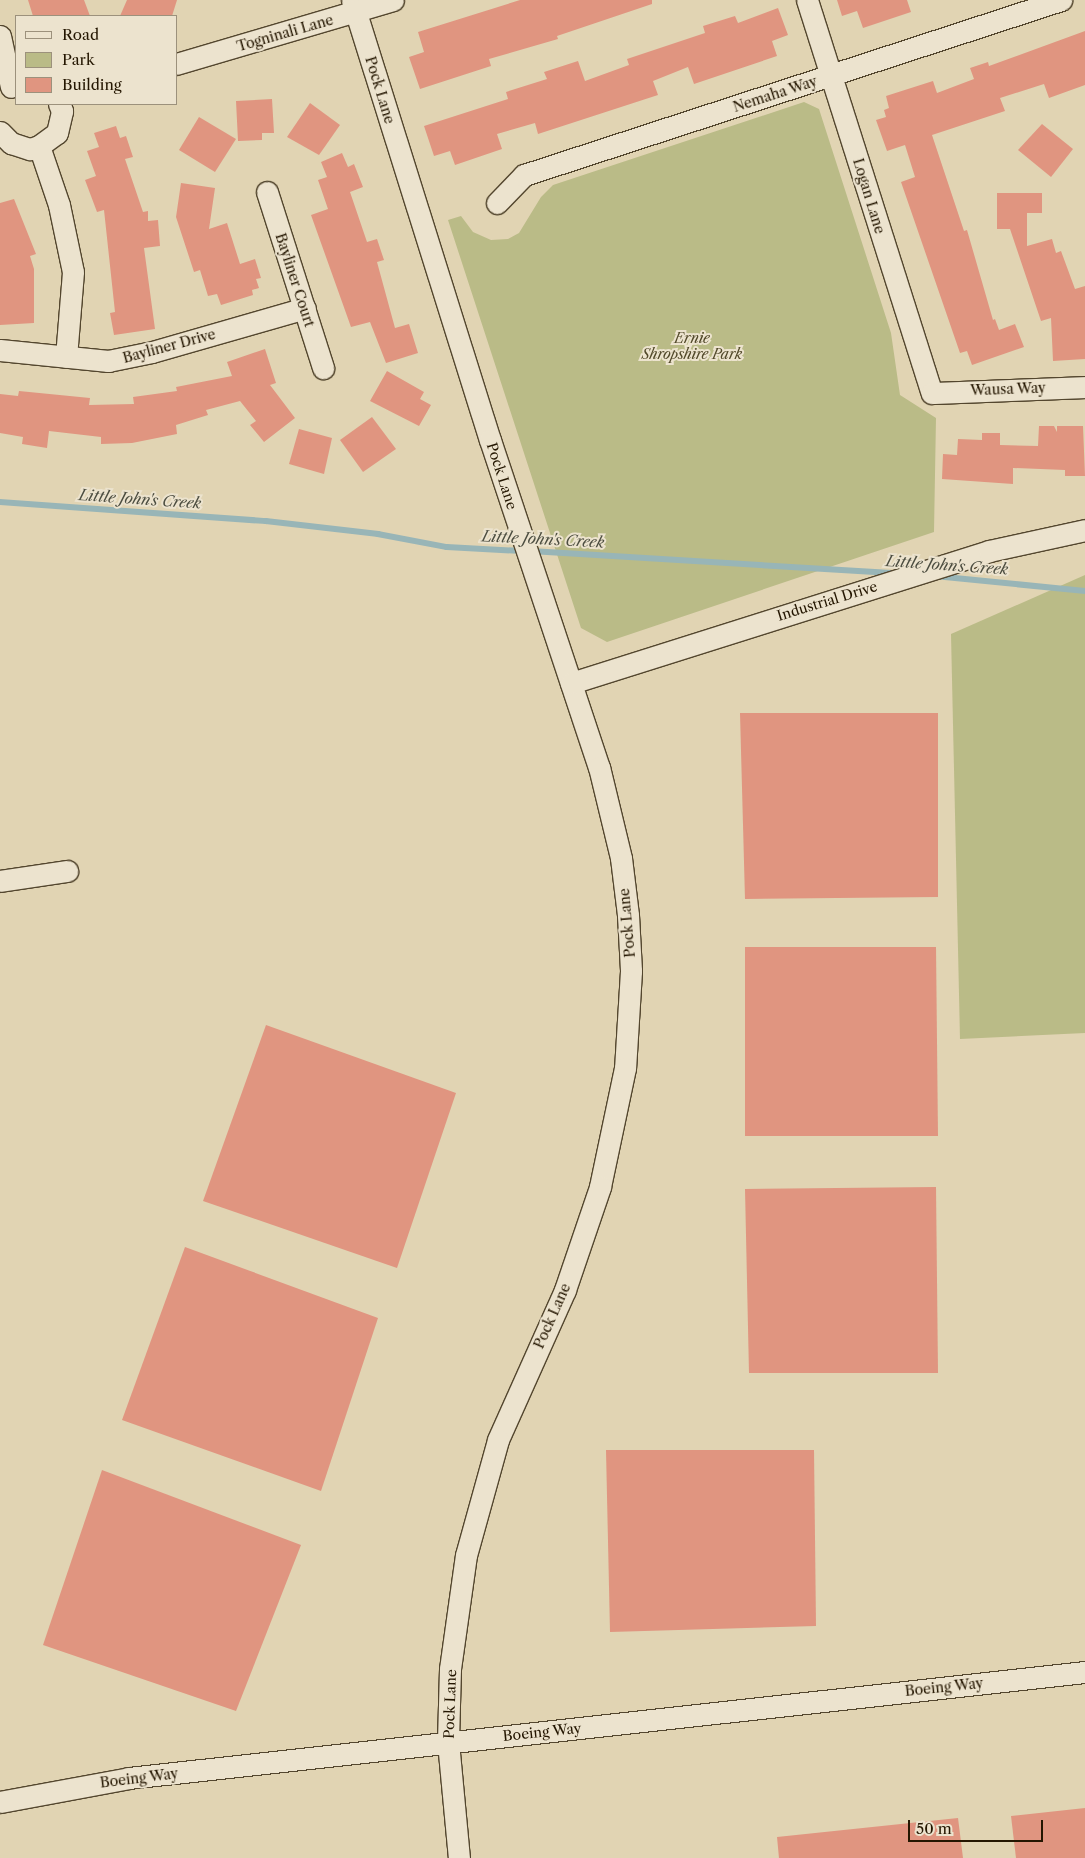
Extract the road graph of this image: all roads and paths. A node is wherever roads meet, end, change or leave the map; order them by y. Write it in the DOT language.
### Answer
graph roads {
  1 [pos="394,0"];
  2 [pos="807,0"];
  3 [pos="1061,0"];
  4 [pos="354,6"];
  5 [pos="0,36"];
  6 [pos="178,63"];
  7 [pos="832,76"];
  8 [pos="9,91"];
  9 [pos="59,105"];
  10 [pos="0,132"];
  11 [pos="39,146"];
  12 [pos="267,192"];
  13 [pos="497,203"];
  14 [pos="305,308"];
  15 [pos="0,350"];
  16 [pos="66,356"];
  17 [pos="323,368"];
  18 [pos="1085,387"];
  19 [pos="932,393"];
  20 [pos="1085,530"];
  21 [pos="571,683"];
  22 [pos="67,872"];
  23 [pos="0,881"];
  24 [pos="1085,1672"];
  25 [pos="448,1742"];
  26 [pos="0,1802"];
  27 [pos="459,1858"];
  1 -- 4 [label="street, Togninali Lane"];
  2 -- 7 [label="street, Logan Lane"];
  3 -- 7 [label="street, Nemaha Way"];
  4 -- 6 [label="street, Togninali Lane"];
  4 -- 21 [label="street, Pock Lane"];
  5 -- 8 [label="street"];
  7 -- 13 [label="street, Nemaha Way"];
  7 -- 19 [label="street, Logan Lane"];
  9 -- 11 [label="street"];
  10 -- 11 [label="street"];
  11 -- 16 [label="street"];
  12 -- 14 [label="street, Bayliner Court"];
  14 -- 16 [label="street, Bayliner Drive"];
  14 -- 17 [label="street, Bayliner Court"];
  15 -- 16 [label="street, Bayliner Drive"];
  18 -- 19 [label="street, Wausa Way"];
  20 -- 21 [label="street, Industrial Drive"];
  21 -- 25 [label="street, Pock Lane"];
  22 -- 23 [label="street"];
  24 -- 25 [label="street, Boeing Way"];
  25 -- 26 [label="street, Boeing Way"];
  25 -- 27 [label="street, Pock Lane"];
}
